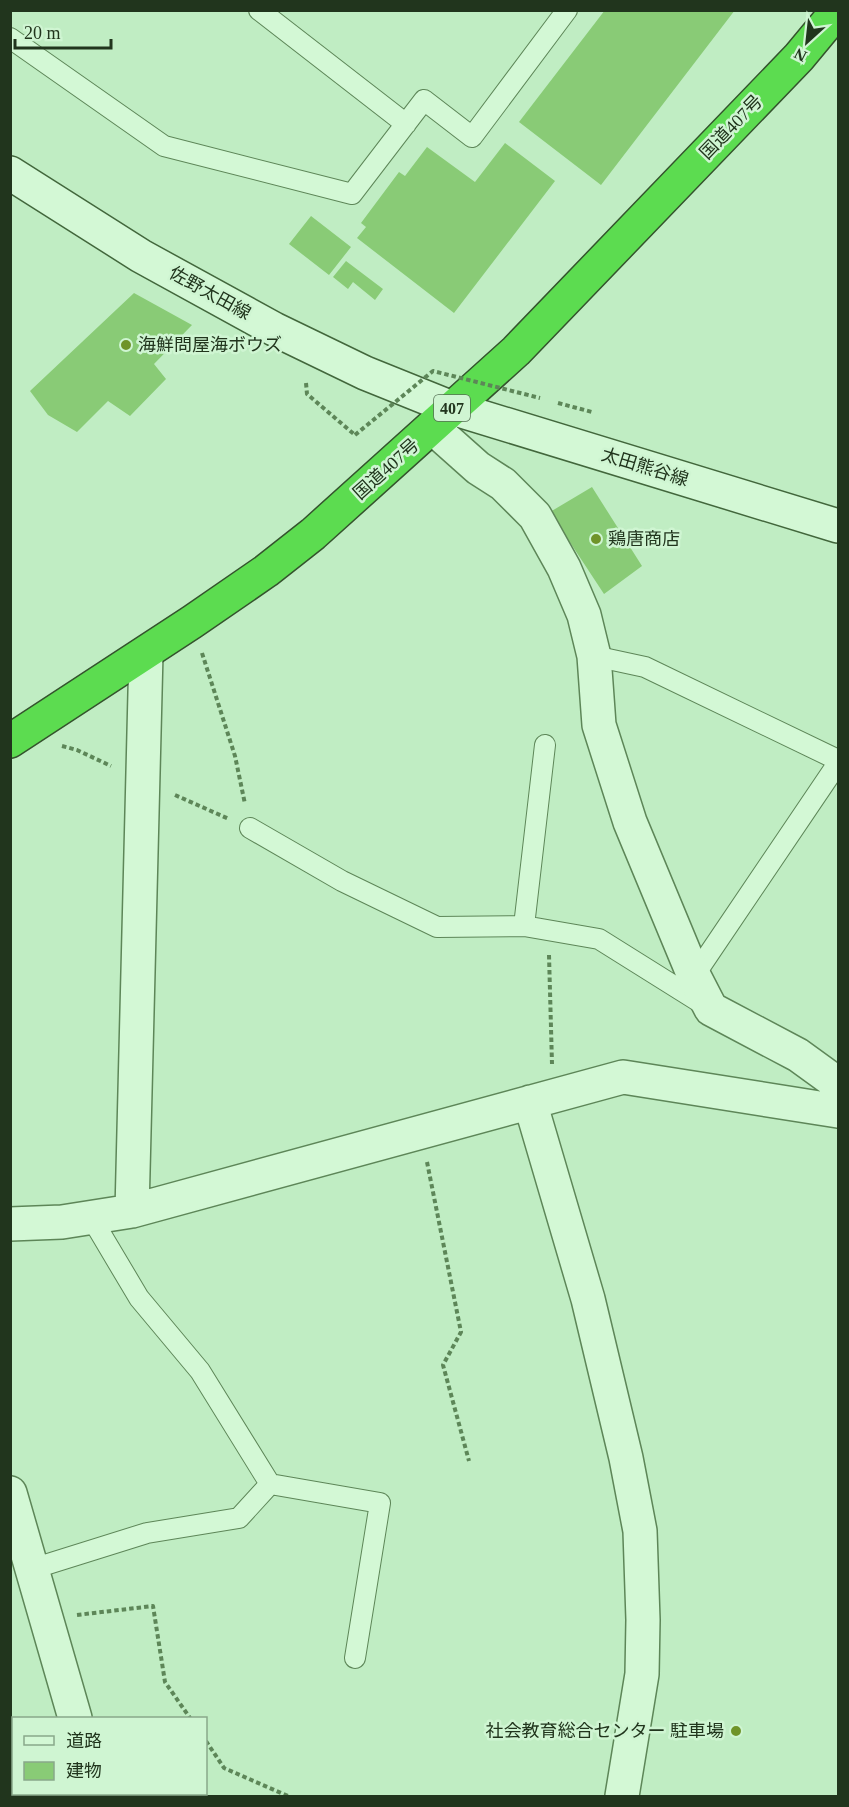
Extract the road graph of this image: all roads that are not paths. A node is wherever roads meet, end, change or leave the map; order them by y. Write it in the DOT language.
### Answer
graph roads {
  1 [pos="259,10"];
  2 [pos="567,10"];
  3 [pos="838,10"];
  4 [pos="10,38"];
  5 [pos="406,124"];
  6 [pos="10,173"];
  7 [pos="442,418"];
  8 [pos="838,526"];
  9 [pos="146,653"];
  10 [pos="594,656"];
  11 [pos="14,736"];
  12 [pos="544,745"];
  13 [pos="838,762"];
  14 [pos="250,828"];
  15 [pos="524,926"];
  16 [pos="694,976"];
  17 [pos="711,1009"];
  18 [pos="838,1084"];
  19 [pos="542,1099"];
  20 [pos="838,1111"];
  21 [pos="132,1211"];
  22 [pos="92,1219"];
  23 [pos="10,1224"];
  24 [pos="270,1484"];
  25 [pos="10,1492"];
  26 [pos="32,1569"];
  27 [pos="355,1658"];
  28 [pos="74,1717"];
  29 [pos="622,1797"];
  1 -- 5 [label="lane"];
  2 -- 5 [label="lane"];
  3 -- 7 [label="highway, 国道407号 / 407"];
  4 -- 5 [label="lane"];
  6 -- 7 [label="street, 佐野太田線"];
  7 -- 8 [label="street, 太田熊谷線"];
  7 -- 9 [label="highway, 国道407号 / 407"];
  7 -- 10 [label="street"];
  9 -- 11 [label="highway, 国道407号 / 407"];
  9 -- 21 [label="street"];
  10 -- 13 [label="lane"];
  10 -- 16 [label="street"];
  12 -- 15 [label="lane"];
  13 -- 16 [label="lane"];
  14 -- 15 [label="lane"];
  15 -- 17 [label="lane"];
  16 -- 17 [label="street"];
  17 -- 18 [label="street"];
  19 -- 20 [label="street"];
  19 -- 21 [label="street"];
  19 -- 29 [label="street"];
  21 -- 22 [label="street"];
  22 -- 23 [label="street"];
  22 -- 24 [label="lane"];
  24 -- 26 [label="lane"];
  24 -- 27 [label="lane"];
  25 -- 26 [label="street"];
  26 -- 28 [label="street"];
}
